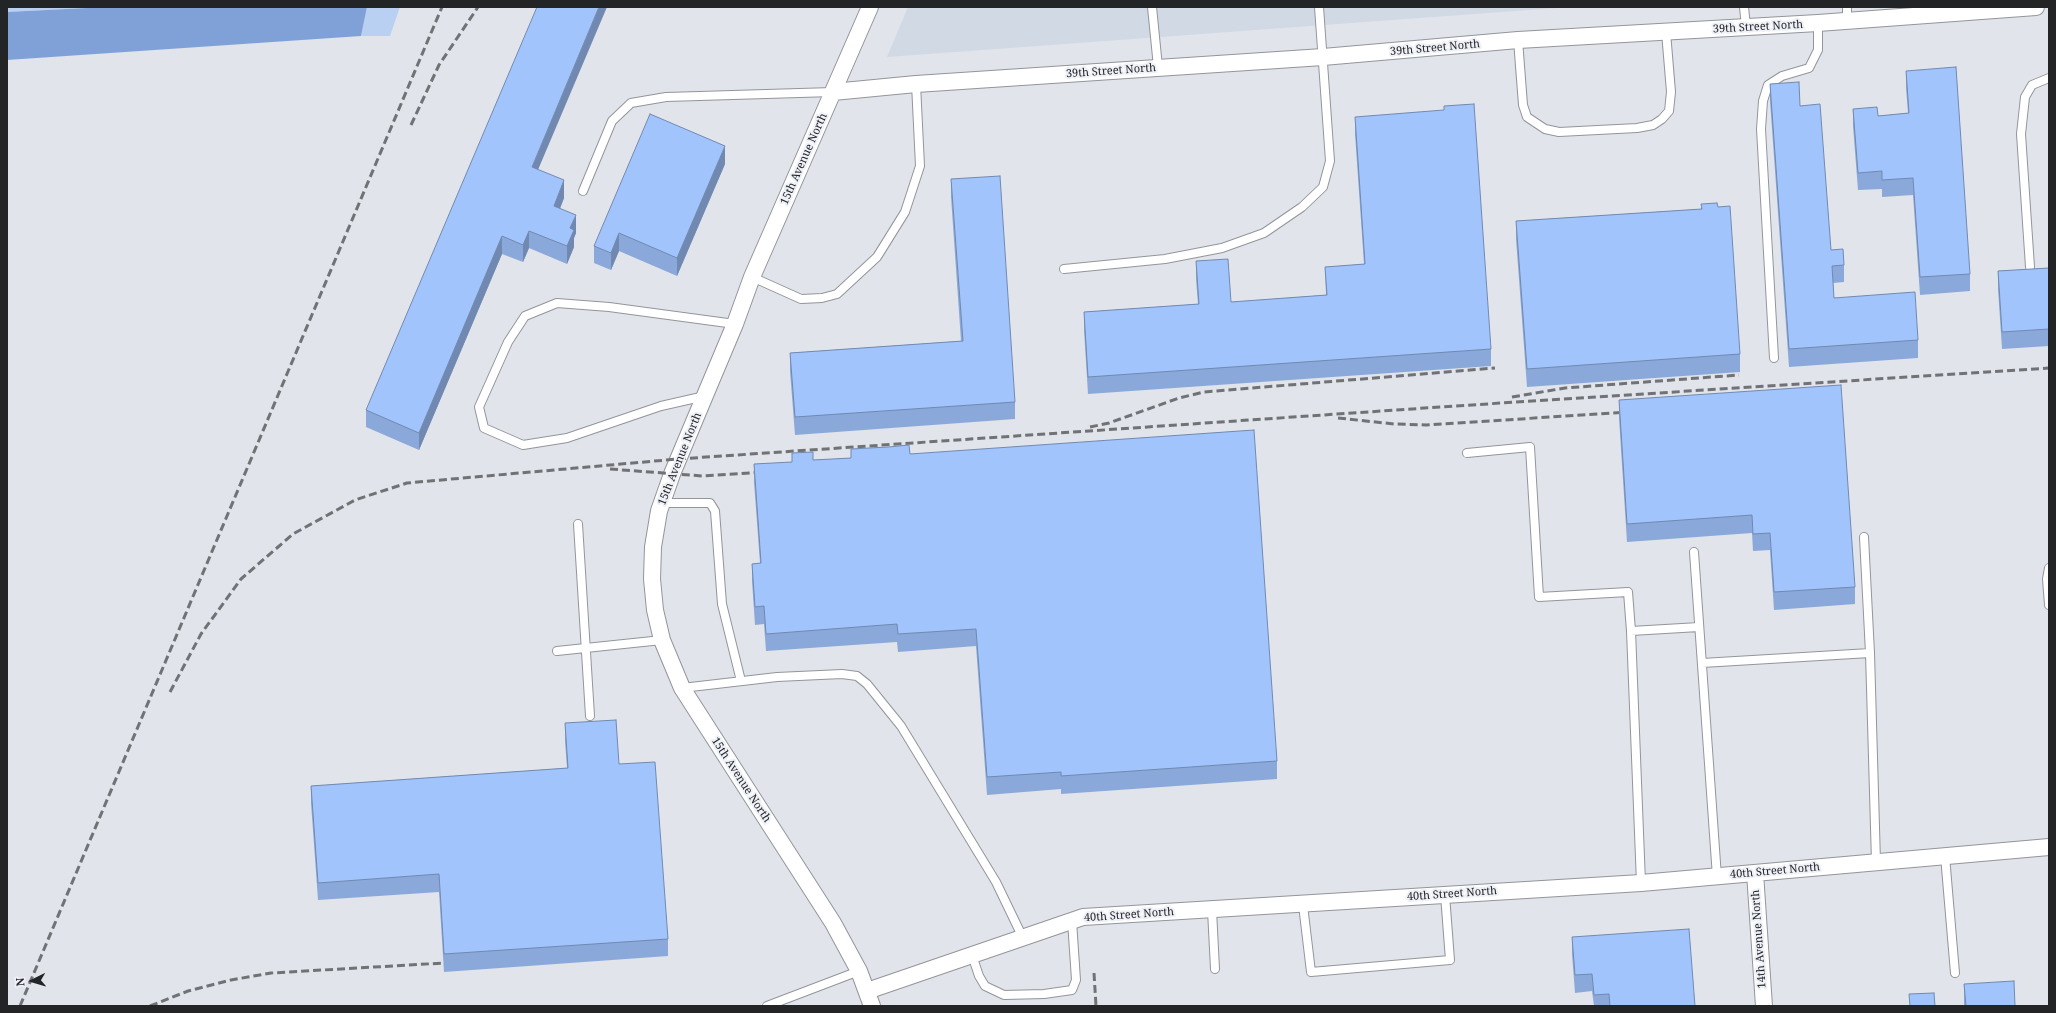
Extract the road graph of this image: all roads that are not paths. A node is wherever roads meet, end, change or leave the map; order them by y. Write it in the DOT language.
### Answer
graph roads {
  1 [pos="870,7"];
  2 [pos="1152,7"];
  3 [pos="1319,7"];
  4 [pos="1744,7"];
  5 [pos="2036,7"];
  6 [pos="1847,14"];
  7 [pos="1818,23"];
  8 [pos="1746,27"];
  9 [pos="1666,32"];
  10 [pos="1518,40"];
  11 [pos="1323,57"];
  12 [pos="1158,67"];
  13 [pos="2049,78"];
  14 [pos="916,84"];
  15 [pos="833,92"];
  16 [pos="582,191"];
  17 [pos="2030,267"];
  18 [pos="1064,269"];
  19 [pos="752,277"];
  20 [pos="735,324"];
  21 [pos="1774,358"];
  22 [pos="706,396"];
  23 [pos="1467,452"];
  24 [pos="662,503"];
  25 [pos="578,524"];
  26 [pos="1864,537"];
  27 [pos="1694,552"];
  28 [pos="2049,568"];
  29 [pos="2049,605"];
  30 [pos="1699,627"];
  31 [pos="1630,631"];
  32 [pos="662,640"];
  33 [pos="586,648"];
  34 [pos="557,651"];
  35 [pos="1870,653"];
  36 [pos="1702,663"];
  37 [pos="741,681"];
  38 [pos="682,688"];
  39 [pos="590,716"];
  40 [pos="2049,847"];
  41 [pos="1945,856"];
  42 [pos="1876,862"];
  43 [pos="1755,873"];
  44 [pos="1717,877"];
  45 [pos="1641,883"];
  46 [pos="1445,895"];
  47 [pos="1303,905"];
  48 [pos="1212,910"];
  49 [pos="1072,921"];
  50 [pos="1023,938"];
  51 [pos="972,955"];
  52 [pos="1215,970"];
  53 [pos="859,971"];
  54 [pos="1955,973"];
  55 [pos="869,999"];
  56 [pos="768,1006"];
  57 [pos="1764,1006"];
  1 -- 15 [label="street, 15th Avenue North"];
  2 -- 12 [label="lane"];
  3 -- 11 [label="lane"];
  4 -- 8 [label="lane"];
  5 -- 6 [label="street, 39th Street North"];
  6 -- 7 [label="street, 39th Street North"];
  7 -- 8 [label="street, 39th Street North"];
  7 -- 21 [label="lane"];
  8 -- 9 [label="street, 39th Street North"];
  9 -- 10 [label="street, 39th Street North"];
  9 -- 10 [label="lane"];
  10 -- 11 [label="street, 39th Street North"];
  11 -- 12 [label="street, 39th Street North"];
  11 -- 18 [label="lane"];
  12 -- 14 [label="street, 39th Street North"];
  13 -- 17 [label="lane"];
  14 -- 15 [label="street, 39th Street North"];
  14 -- 19 [label="lane"];
  15 -- 16 [label="lane"];
  15 -- 19 [label="street, 15th Avenue North"];
  19 -- 20 [label="street, 15th Avenue North"];
  20 -- 22 [label="street, 15th Avenue North"];
  20 -- 22 [label="lane"];
  22 -- 24 [label="street, 15th Avenue North"];
  23 -- 31 [label="lane"];
  24 -- 32 [label="street, 15th Avenue North"];
  24 -- 37 [label="lane"];
  25 -- 33 [label="lane"];
  26 -- 35 [label="lane"];
  27 -- 30 [label="lane"];
  28 -- 29 [label="lane"];
  30 -- 31 [label="lane"];
  30 -- 36 [label="lane"];
  31 -- 45 [label="lane"];
  32 -- 33 [label="lane"];
  32 -- 38 [label="street, 15th Avenue North"];
  33 -- 34 [label="lane"];
  33 -- 39 [label="lane"];
  35 -- 36 [label="lane"];
  35 -- 42 [label="lane"];
  36 -- 44 [label="lane"];
  37 -- 38 [label="lane"];
  37 -- 50 [label="lane"];
  38 -- 53 [label="street, 15th Avenue North"];
  40 -- 41 [label="street, 40th Street North"];
  41 -- 42 [label="street, 40th Street North"];
  41 -- 54 [label="lane"];
  42 -- 43 [label="street, 40th Street North"];
  43 -- 44 [label="street, 40th Street North"];
  43 -- 57 [label="street, 14th Avenue North"];
  44 -- 45 [label="street, 40th Street North"];
  45 -- 46 [label="street, 40th Street North"];
  46 -- 47 [label="street, 40th Street North"];
  46 -- 47 [label="lane"];
  47 -- 48 [label="street, 40th Street North"];
  48 -- 49 [label="street, 40th Street North"];
  48 -- 52 [label="lane"];
  49 -- 50 [label="street, 40th Street North"];
  49 -- 51 [label="lane"];
  50 -- 51 [label="street, 40th Street North"];
  51 -- 55 [label="street, 40th Street North"];
  53 -- 55 [label="street, 15th Avenue North"];
  53 -- 56 [label="lane"];
}
